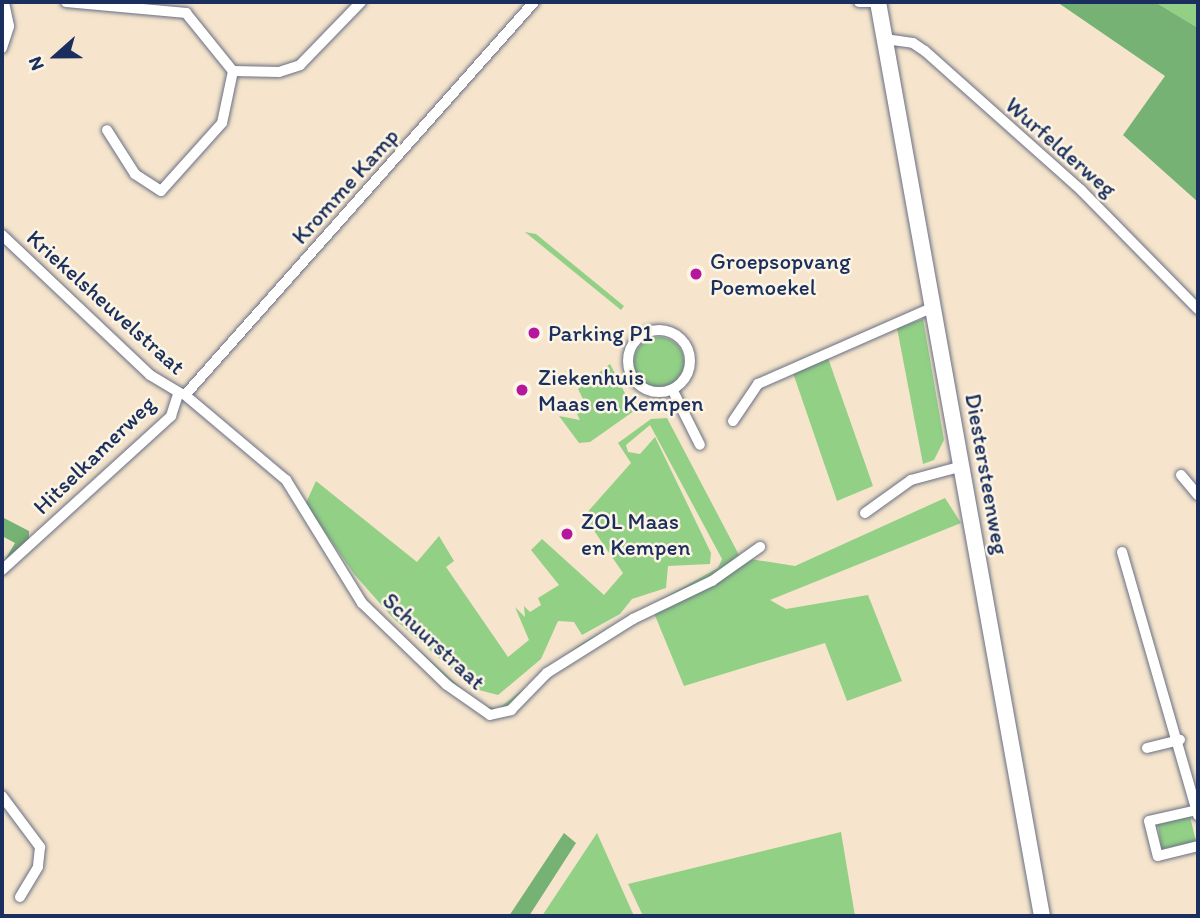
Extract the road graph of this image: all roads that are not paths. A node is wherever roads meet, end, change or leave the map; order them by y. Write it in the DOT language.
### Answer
graph roads {
  1 [pos="4,2"];
  2 [pos="66,2"];
  3 [pos="361,2"];
  4 [pos="534,2"];
  5 [pos="859,2"];
  6 [pos="877,2"];
  7 [pos="884,39"];
  8 [pos="2,48"];
  9 [pos="233,71"];
  10 [pos="107,130"];
  11 [pos="2,234"];
  12 [pos="933,307"];
  13 [pos="1198,309"];
  14 [pos="673,391"];
  15 [pos="181,394"];
  16 [pos="733,421"];
  17 [pos="700,445"];
  18 [pos="963,466"];
  19 [pos="1181,475"];
  20 [pos="1198,495"];
  21 [pos="865,513"];
  22 [pos="760,547"];
  23 [pos="1122,552"];
  24 [pos="2,570"];
  25 [pos="1180,740"];
  26 [pos="1147,748"];
  27 [pos="2,796"];
  28 [pos="1198,812"];
  29 [pos="1198,846"];
  30 [pos="20,897"];
  31 [pos="1042,916"];
  1 -- 8 [label="street"];
  2 -- 9 [label="street"];
  3 -- 9 [label="street"];
  4 -- 15 [label="street, Kromme Kamp"];
  5 -- 6 [label="street"];
  6 -- 7 [label="main road, Diestersteenweg"];
  7 -- 12 [label="main road, Diestersteenweg"];
  7 -- 13 [label="street, Wurfelderweg"];
  9 -- 10 [label="street"];
  11 -- 15 [label="street, Kriekelsheuvelstraat"];
  12 -- 16 [label="street"];
  12 -- 18 [label="main road, Diestersteenweg"];
  14 -- 14 [label="street"];
  14 -- 17 [label="street"];
  15 -- 22 [label="street, Schuurstraat"];
  15 -- 24 [label="street, Hitselkamerweg"];
  18 -- 21 [label="street"];
  18 -- 31 [label="main road, Diestersteenweg"];
  19 -- 20 [label="street"];
  23 -- 25 [label="street"];
  25 -- 26 [label="street"];
  25 -- 28 [label="street"];
  27 -- 30 [label="street"];
  28 -- 29 [label="street"];
}
